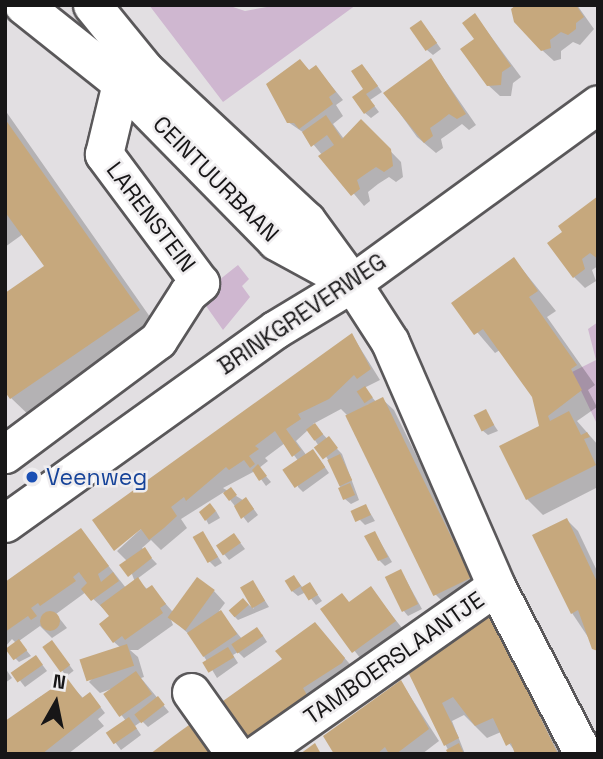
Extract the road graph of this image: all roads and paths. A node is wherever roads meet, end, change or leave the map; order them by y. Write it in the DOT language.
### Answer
graph roads {
  1 [pos="23,5"];
  2 [pos="92,5"];
  3 [pos="121,83"];
  4 [pos="598,104"];
  5 [pos="352,283"];
  6 [pos="126,364"];
  7 [pos="163,410"];
  8 [pos="5,454"];
  9 [pos="5,523"];
  10 [pos="496,586"];
  11 [pos="191,692"];
  12 [pos="235,754"];
  13 [pos="257,754"];
  14 [pos="583,754"];
  1 -- 3 [label="street, CEINTUURBAAN"];
  2 -- 5 [label="street, CEINTUURBAAN"];
  3 -- 5 [label="street, CEINTUURBAAN"];
  3 -- 6 [label="street, LARENSTEIN"];
  4 -- 5 [label="street, BRINKGREVERWEG"];
  5 -- 7 [label="street, BRINKGREVERWEG"];
  5 -- 10 [label="street"];
  6 -- 7 [label="street"];
  6 -- 8 [label="street, LARENSTEIN"];
  7 -- 9 [label="street, BRINKGREVERWEG"];
  10 -- 13 [label="street, TAMBOERSLAANTJE"];
  10 -- 14 [label="street"];
  11 -- 12 [label="street"];
}
